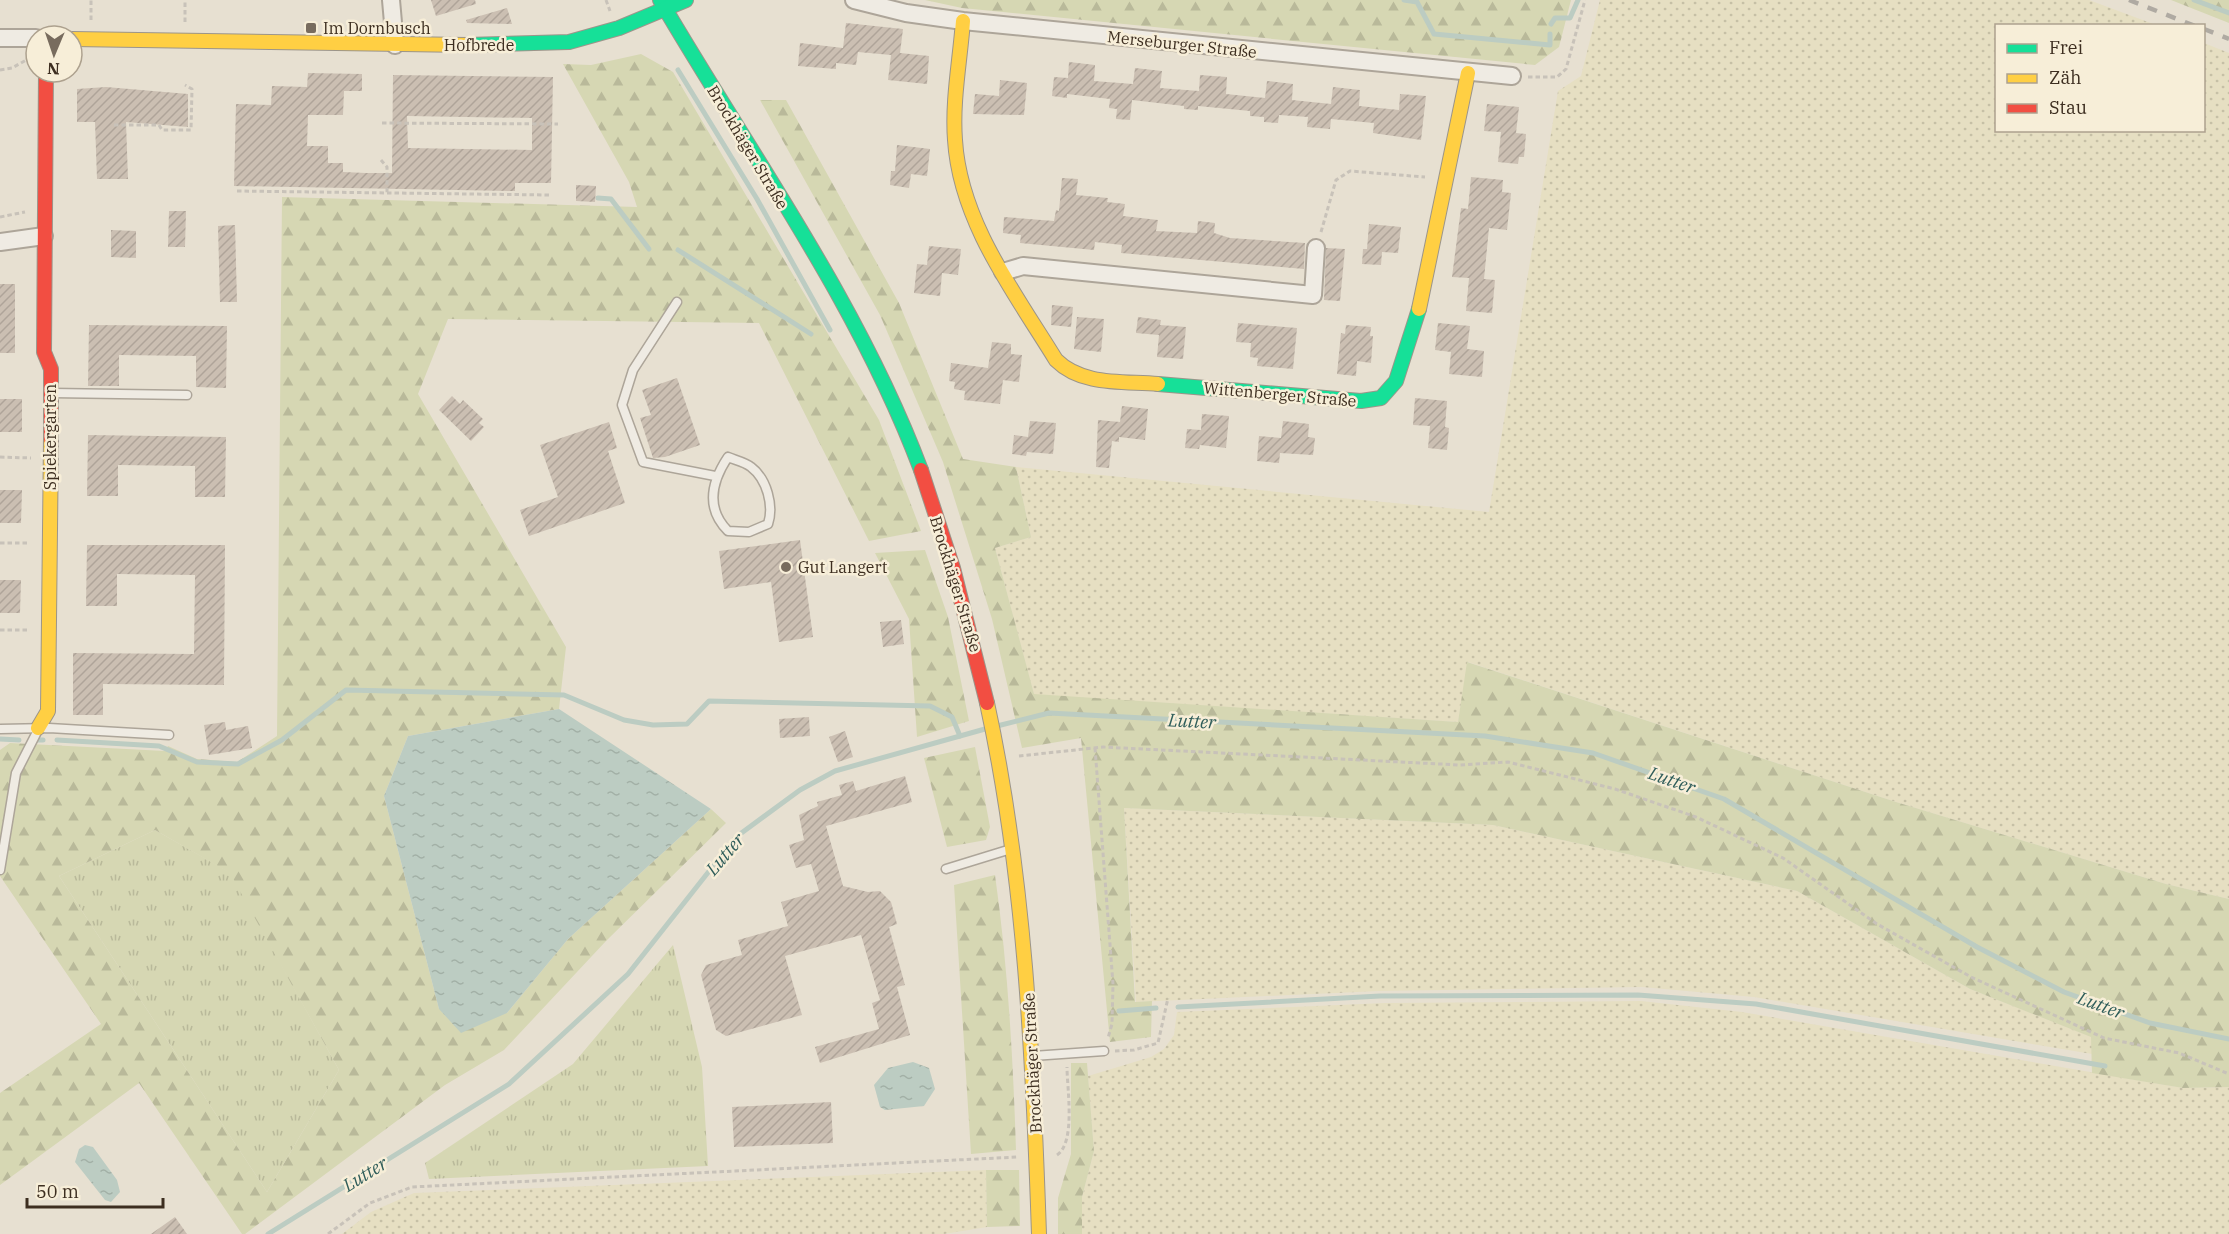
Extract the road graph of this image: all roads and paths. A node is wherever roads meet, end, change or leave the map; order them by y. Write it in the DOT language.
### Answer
graph roads {
  1 [pos="391,0"];
  2 [pos="686,0"];
  3 [pos="854,0"];
  4 [pos="1585,0"];
  5 [pos="662,5"];
  6 [pos="963,21"];
  7 [pos="0,38"];
  8 [pos="24,38"];
  9 [pos="84,39"];
  10 [pos="395,45"];
  11 [pos="24,64"];
  12 [pos="0,70"];
  13 [pos="1468,73"];
  14 [pos="1512,76"];
  15 [pos="1544,78"];
  16 [pos="46,84"];
  17 [pos="185,85"];
  18 [pos="382,123"];
  19 [pos="558,124"];
  20 [pos="114,125"];
  21 [pos="381,160"];
  22 [pos="1445,179"];
  23 [pos="237,191"];
  24 [pos="387,193"];
  25 [pos="549,195"];
  26 [pos="44,236"];
  27 [pos="0,242"];
  28 [pos="1316,248"];
  29 [pos="1003,272"];
  30 [pos="677,302"];
  31 [pos="51,393"];
  32 [pos="187,395"];
  33 [pos="0,458"];
  34 [pos="50,458"];
  35 [pos="715,476"];
  36 [pos="0,543"];
  37 [pos="50,543"];
  38 [pos="0,630"];
  39 [pos="49,630"];
  40 [pos="38,728"];
  41 [pos="0,729"];
  42 [pos="169,735"];
  43 [pos="1095,748"];
  44 [pos="999,759"];
  45 [pos="1014,848"];
  46 [pos="946,869"];
  47 [pos="0,870"];
  48 [pos="1168,998"];
  49 [pos="1104,1051"];
  50 [pos="1066,1054"];
  51 [pos="1033,1056"];
  52 [pos="2229,1074"];
  53 [pos="1037,1156"];
  54 [pos="328,1234"];
  55 [pos="1039,1234"];
  1 -- 10 [label="street"];
  2 -- 5 [label="street"];
  3 -- 6 [label="street, Merseburger Straße"];
  4 -- 15 [label="path"];
  5 -- 10 [label="street, Hofbrede"];
  5 -- 44 [label="street, Brockhäger Straße"];
  6 -- 13 [label="street, Merseburger Straße"];
  6 -- 29 [label="street, Wittenberger Straße"];
  7 -- 8 [label="street"];
  9 -- 10 [label="street, Hofbrede"];
  11 -- 12 [label="path"];
  13 -- 14 [label="street, Merseburger Straße"];
  13 -- 22 [label="street, Wittenberger Straße"];
  16 -- 26 [label="street, Spiekergarten"];
  17 -- 20 [label="path"];
  18 -- 19 [label="path"];
  21 -- 24 [label="path"];
  22 -- 28 [label="path"];
  22 -- 29 [label="street, Wittenberger Straße"];
  23 -- 24 [label="path"];
  24 -- 25 [label="path"];
  26 -- 27 [label="street"];
  26 -- 31 [label="street, Spiekergarten"];
  28 -- 29 [label="street"];
  30 -- 35 [label="lane"];
  31 -- 32 [label="lane"];
  31 -- 34 [label="street, Spiekergarten"];
  33 -- 34 [label="path"];
  34 -- 37 [label="street, Spiekergarten"];
  35 -- 35 [label="lane"];
  36 -- 37 [label="path"];
  37 -- 39 [label="street, Spiekergarten"];
  38 -- 39 [label="path"];
  39 -- 40 [label="street, Spiekergarten"];
  40 -- 41 [label="lane"];
  40 -- 42 [label="lane"];
  40 -- 47 [label="lane"];
  43 -- 44 [label="path"];
  43 -- 49 [label="path"];
  43 -- 52 [label="path"];
  44 -- 45 [label="street, Brockhäger Straße"];
  45 -- 46 [label="lane"];
  45 -- 51 [label="street, Brockhäger Straße"];
  48 -- 49 [label="path"];
  49 -- 50 [label="lane"];
  50 -- 51 [label="lane"];
  50 -- 53 [label="path"];
  51 -- 53 [label="street, Brockhäger Straße"];
  53 -- 54 [label="path"];
  53 -- 55 [label="street, Brockhäger Straße"];
}
